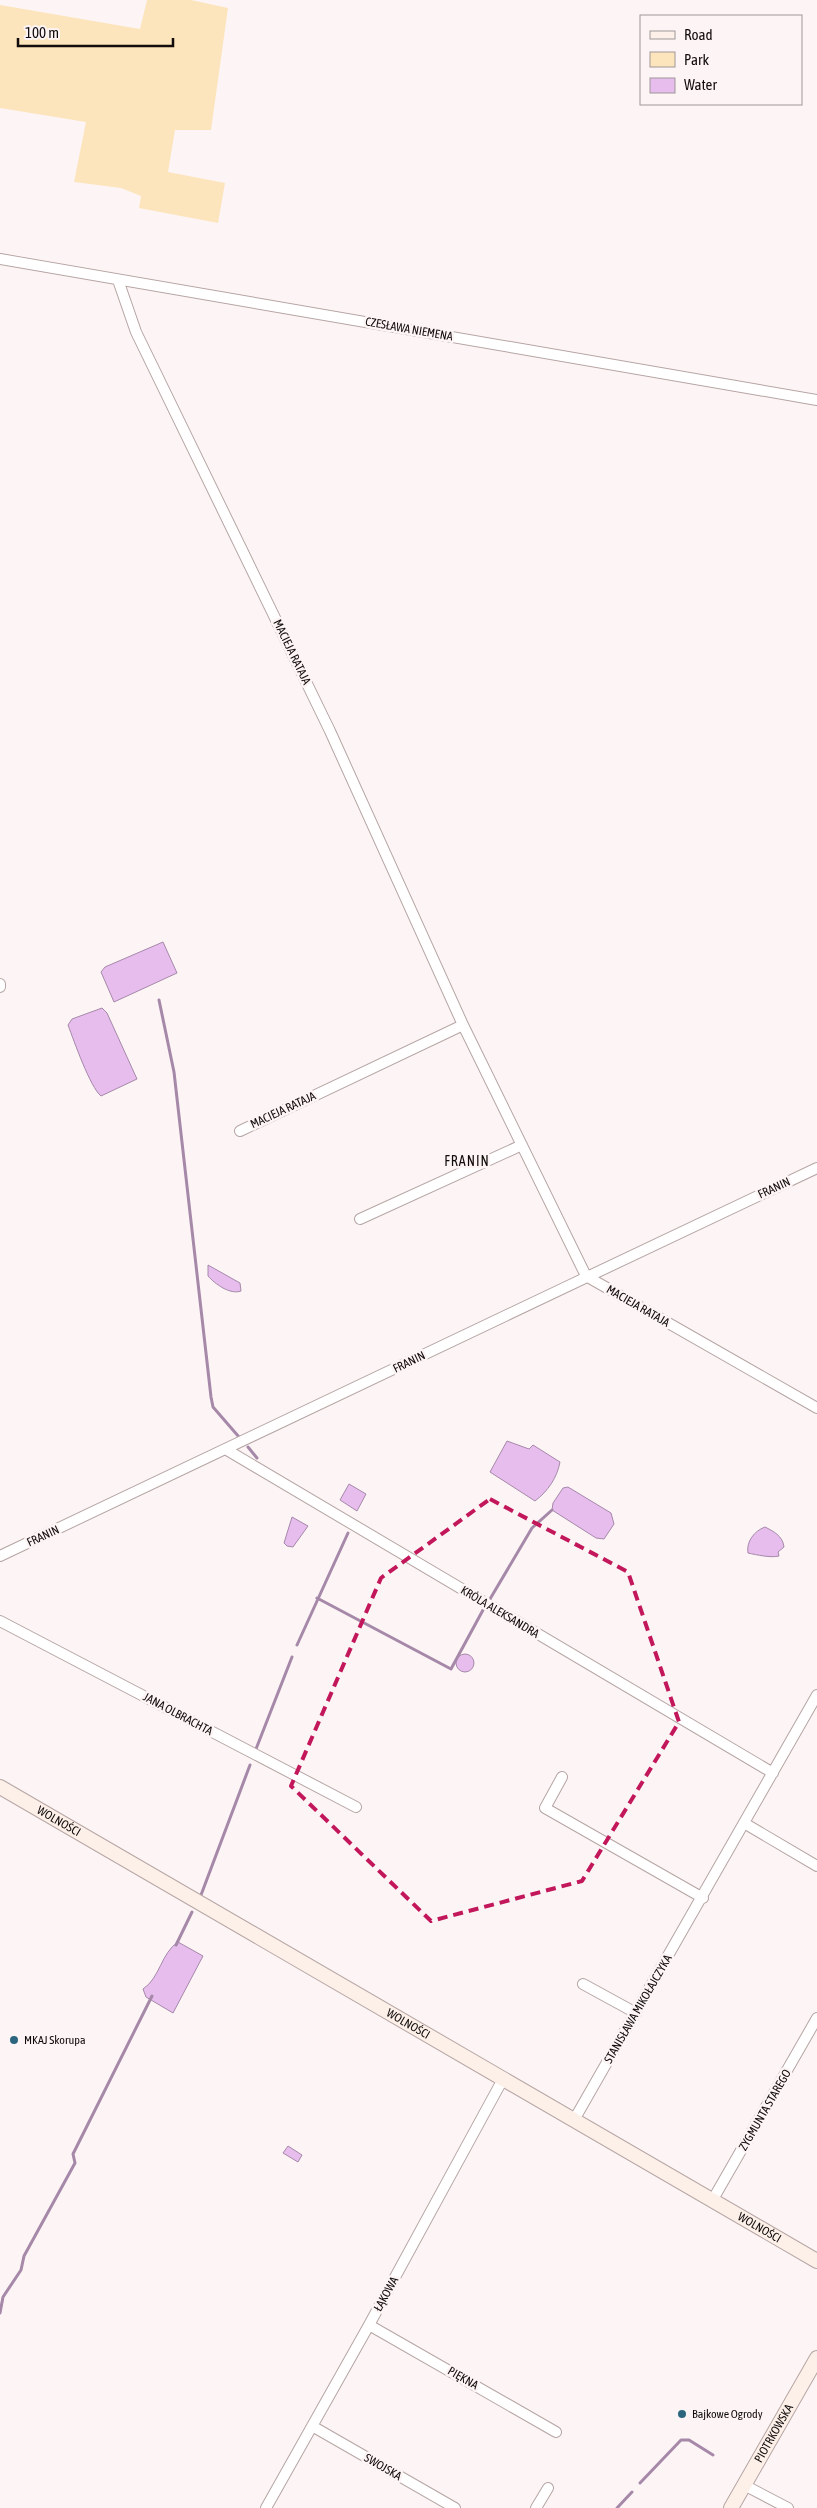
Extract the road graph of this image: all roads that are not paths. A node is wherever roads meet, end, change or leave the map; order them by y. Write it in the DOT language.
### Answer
graph roads {
  1 [pos="0,260"];
  2 [pos="118,280"];
  3 [pos="817,400"];
  4 [pos="463,1025"];
  5 [pos="240,1131"];
  6 [pos="522,1145"];
  7 [pos="817,1168"];
  8 [pos="360,1219"];
  9 [pos="586,1276"];
  10 [pos="817,1408"];
  11 [pos="227,1450"];
  12 [pos="0,1556"];
  13 [pos="0,1621"];
  14 [pos="817,1695"];
  15 [pos="773,1773"];
  16 [pos="562,1777"];
  17 [pos="0,1787"];
  18 [pos="356,1807"];
  19 [pos="744,1823"];
  20 [pos="817,1866"];
  21 [pos="703,1898"];
  22 [pos="583,1984"];
  23 [pos="636,2013"];
  24 [pos="817,2018"];
  25 [pos="503,2079"];
  26 [pos="574,2120"];
  27 [pos="712,2201"];
  28 [pos="817,2261"];
  29 [pos="369,2325"];
  30 [pos="817,2358"];
  31 [pos="312,2426"];
  32 [pos="556,2432"];
  33 [pos="744,2485"];
  34 [pos="548,2488"];
  35 [pos="266,2508"];
  36 [pos="455,2508"];
  37 [pos="536,2508"];
  38 [pos="731,2508"];
  39 [pos="788,2508"];
  1 -- 2 [label="street, CZESŁAWA NIEMENA"];
  2 -- 3 [label="street, CZESŁAWA NIEMENA"];
  2 -- 4 [label="street, MACIEJA RATAJA"];
  4 -- 5 [label="street, MACIEJA RATAJA"];
  4 -- 6 [label="street, MACIEJA RATAJA"];
  6 -- 8 [label="street"];
  6 -- 9 [label="street, MACIEJA RATAJA"];
  7 -- 9 [label="street, FRANIN"];
  9 -- 10 [label="street, MACIEJA RATAJA"];
  9 -- 11 [label="street, FRANIN"];
  11 -- 12 [label="street, FRANIN"];
  11 -- 15 [label="street, KRÓLA ALEKSANDRA"];
  13 -- 18 [label="street, JANA OLBRACHTA"];
  14 -- 15 [label="street, STANISŁAWA MIKOŁAJCZYKA"];
  15 -- 19 [label="street, STANISŁAWA MIKOŁAJCZYKA"];
  16 -- 21 [label="street"];
  17 -- 25 [label="street, WOLNOŚCI"];
  19 -- 20 [label="street"];
  19 -- 21 [label="street, STANISŁAWA MIKOŁAJCZYKA"];
  21 -- 23 [label="street, STANISŁAWA MIKOŁAJCZYKA"];
  22 -- 23 [label="street"];
  23 -- 26 [label="street, STANISŁAWA MIKOŁAJCZYKA"];
  24 -- 27 [label="street, ZYGMUNTA STAREGO"];
  25 -- 26 [label="street, WOLNOŚCI"];
  25 -- 29 [label="street, ŁĄKOWA"];
  26 -- 27 [label="street, WOLNOŚCI"];
  27 -- 28 [label="street, WOLNOŚCI"];
  29 -- 31 [label="street, ŁĄKOWA"];
  29 -- 32 [label="street, PIĘKNA"];
  30 -- 33 [label="street, PIOTRKOWSKA"];
  31 -- 35 [label="street, ŁĄKOWA"];
  31 -- 36 [label="street, SWOJSKA"];
  33 -- 38 [label="street, PIOTRKOWSKA"];
  33 -- 39 [label="street"];
  34 -- 37 [label="street"];
}
